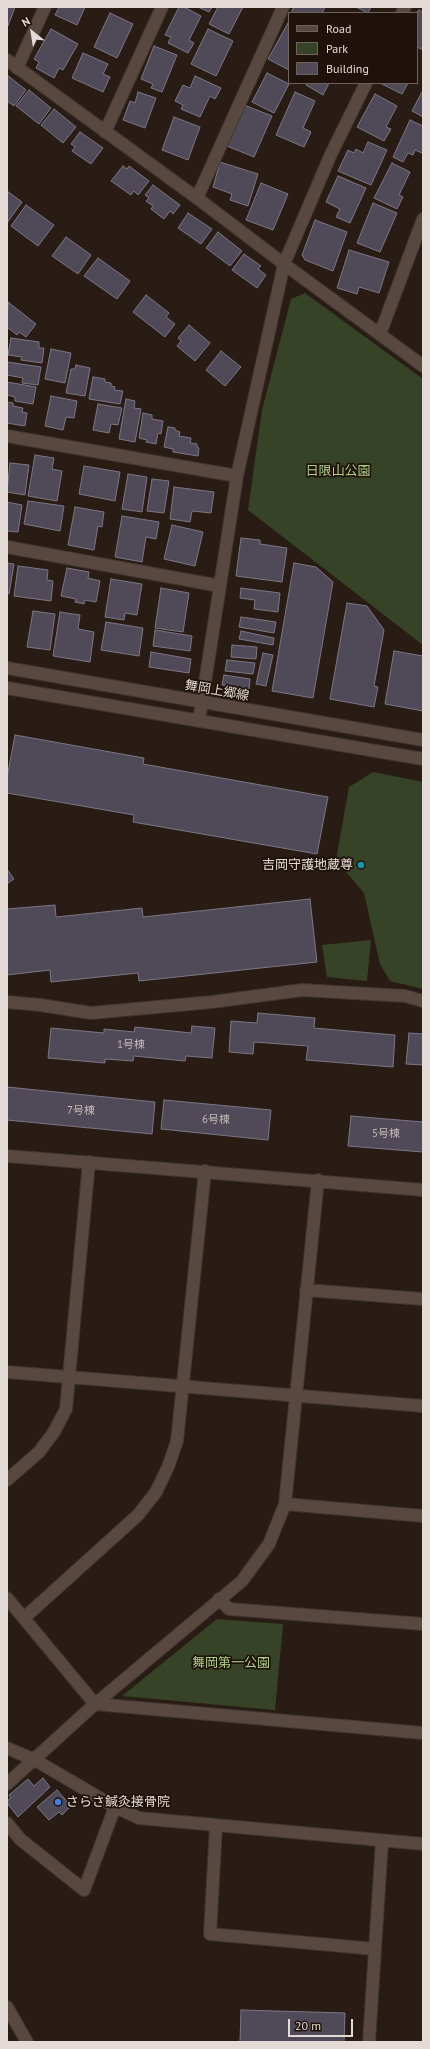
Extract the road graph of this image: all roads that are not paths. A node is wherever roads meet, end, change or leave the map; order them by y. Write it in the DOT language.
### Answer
graph roads {
  1 [pos="45,7"];
  2 [pos="162,7"];
  3 [pos="283,7"];
  4 [pos="7,60"];
  5 [pos="17,68"];
  6 [pos="366,84"];
  7 [pos="105,132"];
  8 [pos="197,198"];
  9 [pos="423,219"];
  10 [pos="284,264"];
  11 [pos="380,334"];
  12 [pos="423,366"];
  13 [pos="7,436"];
  14 [pos="237,476"];
  15 [pos="7,547"];
  16 [pos="220,586"];
  17 [pos="7,668"];
  18 [pos="7,688"];
  19 [pos="202,702"];
  20 [pos="199,721"];
  21 [pos="423,740"];
  22 [pos="423,759"];
  23 [pos="423,1001"];
  24 [pos="7,1002"];
  25 [pos="7,1156"];
  26 [pos="89,1162"];
  27 [pos="205,1171"];
  28 [pos="318,1180"];
  29 [pos="423,1190"];
  30 [pos="306,1290"];
  31 [pos="423,1299"];
  32 [pos="7,1372"];
  33 [pos="69,1377"];
  34 [pos="183,1386"];
  35 [pos="295,1396"];
  36 [pos="423,1406"];
  37 [pos="7,1480"];
  38 [pos="284,1504"];
  39 [pos="423,1516"];
  40 [pos="7,1598"];
  41 [pos="219,1599"];
  42 [pos="24,1618"];
  43 [pos="423,1624"];
  44 [pos="95,1704"];
  45 [pos="423,1733"];
  46 [pos="7,1748"];
  47 [pos="35,1760"];
  48 [pos="7,1784"];
  49 [pos="115,1807"];
  50 [pos="7,1823"];
  51 [pos="216,1826"];
  52 [pos="382,1841"];
  53 [pos="423,1844"];
  54 [pos="375,1948"];
  55 [pos="8,2009"];
  56 [pos="26,2042"];
  57 [pos="369,2042"];
  1 -- 5 [label="street"];
  2 -- 7 [label="street"];
  3 -- 8 [label="street"];
  4 -- 5 [label="street"];
  5 -- 7 [label="street"];
  6 -- 10 [label="street"];
  7 -- 8 [label="street"];
  8 -- 10 [label="street"];
  9 -- 11 [label="street"];
  10 -- 11 [label="street"];
  10 -- 14 [label="street"];
  11 -- 12 [label="street"];
  13 -- 14 [label="street"];
  14 -- 16 [label="street"];
  15 -- 16 [label="street"];
  16 -- 19 [label="street"];
  17 -- 19 [label="street, 舞岡上郷線"];
  18 -- 20 [label="street"];
  19 -- 20 [label="street"];
  19 -- 21 [label="street, 舞岡上郷線"];
  20 -- 22 [label="street"];
  23 -- 24 [label="street"];
  25 -- 26 [label="street"];
  26 -- 27 [label="street"];
  26 -- 33 [label="street"];
  27 -- 28 [label="street"];
  27 -- 34 [label="street"];
  28 -- 29 [label="street"];
  28 -- 30 [label="street"];
  30 -- 31 [label="street"];
  30 -- 35 [label="street"];
  32 -- 33 [label="street"];
  33 -- 34 [label="street"];
  33 -- 37 [label="street"];
  34 -- 35 [label="street"];
  34 -- 42 [label="street"];
  35 -- 36 [label="street"];
  35 -- 38 [label="street"];
  38 -- 39 [label="street"];
  38 -- 41 [label="street"];
  40 -- 42 [label="street"];
  41 -- 43 [label="street"];
  41 -- 44 [label="street"];
  42 -- 44 [label="street"];
  44 -- 45 [label="street"];
  44 -- 47 [label="street"];
  46 -- 47 [label="street"];
  47 -- 48 [label="street"];
  47 -- 49 [label="street"];
  49 -- 50 [label="street"];
  49 -- 51 [label="street"];
  51 -- 52 [label="street"];
  51 -- 54 [label="street"];
  52 -- 53 [label="street"];
  52 -- 54 [label="street"];
  54 -- 57 [label="street"];
  55 -- 56 [label="street"];
}
